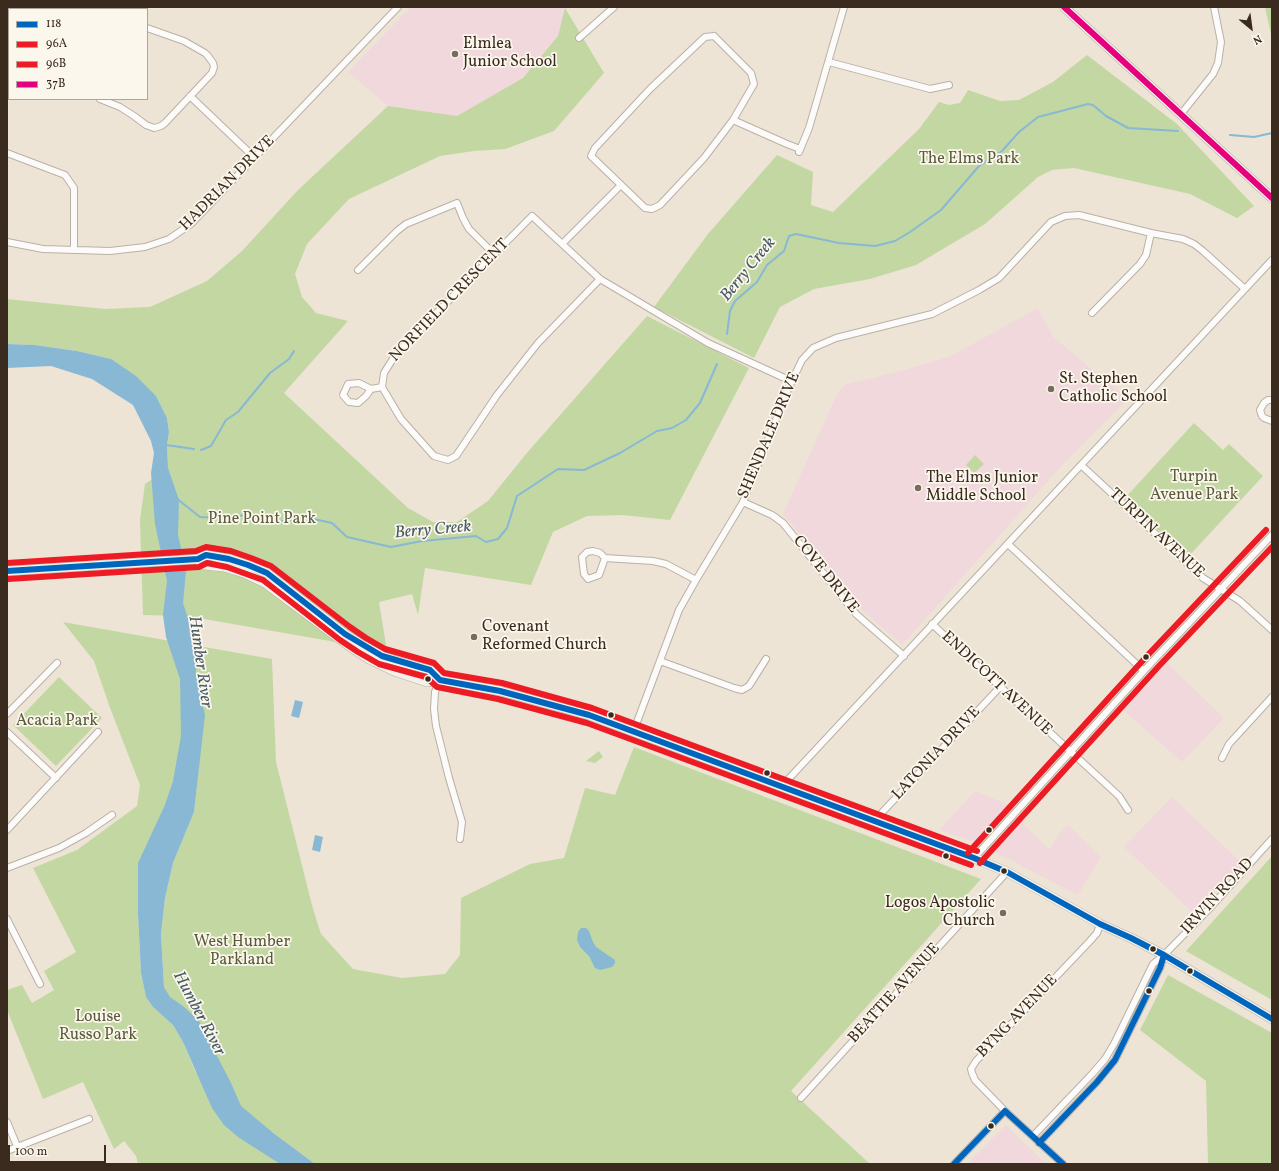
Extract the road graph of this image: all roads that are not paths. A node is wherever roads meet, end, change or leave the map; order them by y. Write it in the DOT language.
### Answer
graph roads {
  1 [pos="398,7"];
  2 [pos="614,7"];
  3 [pos="844,7"];
  4 [pos="1064,7"];
  5 [pos="1214,7"];
  6 [pos="148,28"];
  7 [pos="579,38"];
  8 [pos="829,62"];
  9 [pos="949,85"];
  10 [pos="190,96"];
  11 [pos="102,100"];
  12 [pos="1181,114"];
  13 [pos="733,120"];
  14 [pos="7,153"];
  15 [pos="255,158"];
  16 [pos="621,186"];
  17 [pos="1272,198"];
  18 [pos="1151,233"];
  19 [pos="7,242"];
  20 [pos="562,244"];
  21 [pos="74,250"];
  22 [pos="494,254"];
  23 [pos="1272,260"];
  24 [pos="358,270"];
  25 [pos="600,279"];
  26 [pos="1245,289"];
  27 [pos="1092,312"];
  28 [pos="791,381"];
  29 [pos="382,387"];
  30 [pos="371,389"];
  31 [pos="1272,400"];
  32 [pos="1272,421"];
  33 [pos="1081,465"];
  34 [pos="743,502"];
  35 [pos="1272,535"];
  36 [pos="1008,544"];
  37 [pos="605,558"];
  38 [pos="7,572"];
  39 [pos="696,580"];
  40 [pos="1221,590"];
  41 [pos="932,624"];
  42 [pos="1272,630"];
  43 [pos="904,656"];
  44 [pos="766,659"];
  45 [pos="660,661"];
  46 [pos="57,663"];
  47 [pos="1144,671"];
  48 [pos="440,680"];
  49 [pos="1001,686"];
  50 [pos="1272,697"];
  51 [pos="7,714"];
  52 [pos="632,731"];
  53 [pos="7,732"];
  54 [pos="98,732"];
  55 [pos="1070,753"];
  56 [pos="1222,758"];
  57 [pos="56,778"];
  58 [pos="782,786"];
  59 [pos="1128,810"];
  60 [pos="112,815"];
  61 [pos="874,821"];
  62 [pos="7,830"];
  63 [pos="460,839"];
  64 [pos="1272,839"];
  65 [pos="974,858"];
  66 [pos="7,868"];
  67 [pos="1007,872"];
  68 [pos="7,919"];
  69 [pos="1100,924"];
  70 [pos="1164,955"];
  71 [pos="40,984"];
  72 [pos="1272,1019"];
  73 [pos="800,1098"];
  74 [pos="1005,1111"];
  75 [pos="89,1119"];
  76 [pos="7,1122"];
  77 [pos="1032,1136"];
  78 [pos="1039,1142"];
  79 [pos="17,1146"];
  80 [pos="7,1151"];
  81 [pos="954,1164"];
  82 [pos="1062,1164"];
  1 -- 15 [label="street, HADRIAN DRIVE"];
  2 -- 7 [label="street"];
  3 -- 8 [label="street"];
  4 -- 12 [label="main road"];
  5 -- 12 [label="street"];
  6 -- 10 [label="street"];
  8 -- 9 [label="street"];
  8 -- 13 [label="street"];
  10 -- 11 [label="street"];
  10 -- 15 [label="street"];
  12 -- 17 [label="main road"];
  13 -- 16 [label="street"];
  13 -- 16 [label="street"];
  14 -- 21 [label="street"];
  15 -- 21 [label="street, HADRIAN DRIVE"];
  16 -- 20 [label="street"];
  18 -- 26 [label="street, SHENDALE DRIVE"];
  18 -- 27 [label="street"];
  18 -- 28 [label="street, SHENDALE DRIVE"];
  19 -- 21 [label="street, HADRIAN DRIVE"];
  20 -- 22 [label="street, NORFIELD CRESCENT"];
  20 -- 25 [label="street, NORFIELD CRESCENT"];
  22 -- 24 [label="street"];
  22 -- 29 [label="street, NORFIELD CRESCENT"];
  23 -- 26 [label="street"];
  25 -- 28 [label="street, NORFIELD CRESCENT"];
  25 -- 29 [label="street"];
  26 -- 33 [label="street"];
  28 -- 34 [label="street, SHENDALE DRIVE"];
  29 -- 30 [label="street"];
  31 -- 32 [label="street"];
  33 -- 36 [label="street"];
  33 -- 40 [label="street, TURPIN AVENUE"];
  34 -- 39 [label="street, SHENDALE DRIVE"];
  34 -- 43 [label="street, COVE DRIVE"];
  35 -- 40 [label="street"];
  36 -- 41 [label="street"];
  36 -- 47 [label="street"];
  37 -- 37 [label="street"];
  37 -- 39 [label="street"];
  38 -- 48 [label="main road"];
  39 -- 45 [label="street, SHENDALE DRIVE"];
  40 -- 42 [label="street, TURPIN AVENUE"];
  40 -- 47 [label="street"];
  41 -- 43 [label="street"];
  41 -- 49 [label="street, ENDICOTT AVENUE"];
  43 -- 58 [label="street"];
  44 -- 45 [label="street"];
  45 -- 52 [label="street, SHENDALE DRIVE"];
  46 -- 51 [label="street"];
  47 -- 55 [label="street"];
  48 -- 52 [label="main road"];
  48 -- 63 [label="street"];
  49 -- 55 [label="street, ENDICOTT AVENUE"];
  49 -- 61 [label="street, LATONIA DRIVE"];
  50 -- 56 [label="street"];
  52 -- 58 [label="main road"];
  53 -- 57 [label="street"];
  54 -- 57 [label="street"];
  55 -- 59 [label="street, ENDICOTT AVENUE"];
  55 -- 65 [label="street"];
  57 -- 62 [label="street"];
  58 -- 61 [label="main road"];
  60 -- 66 [label="street"];
  61 -- 65 [label="main road"];
  64 -- 70 [label="street, IRWIN ROAD"];
  65 -- 67 [label="main road"];
  67 -- 69 [label="main road"];
  67 -- 73 [label="street, BEATTIE AVENUE"];
  68 -- 71 [label="street"];
  69 -- 70 [label="main road"];
  69 -- 74 [label="street, BYNG AVENUE"];
  70 -- 72 [label="main road"];
  70 -- 77 [label="street, IRWIN ROAD"];
  70 -- 78 [label="street"];
  74 -- 77 [label="street"];
  74 -- 81 [label="street"];
  75 -- 79 [label="street"];
  76 -- 79 [label="street"];
  77 -- 78 [label="street"];
  78 -- 82 [label="street"];
  79 -- 80 [label="street"];
}
